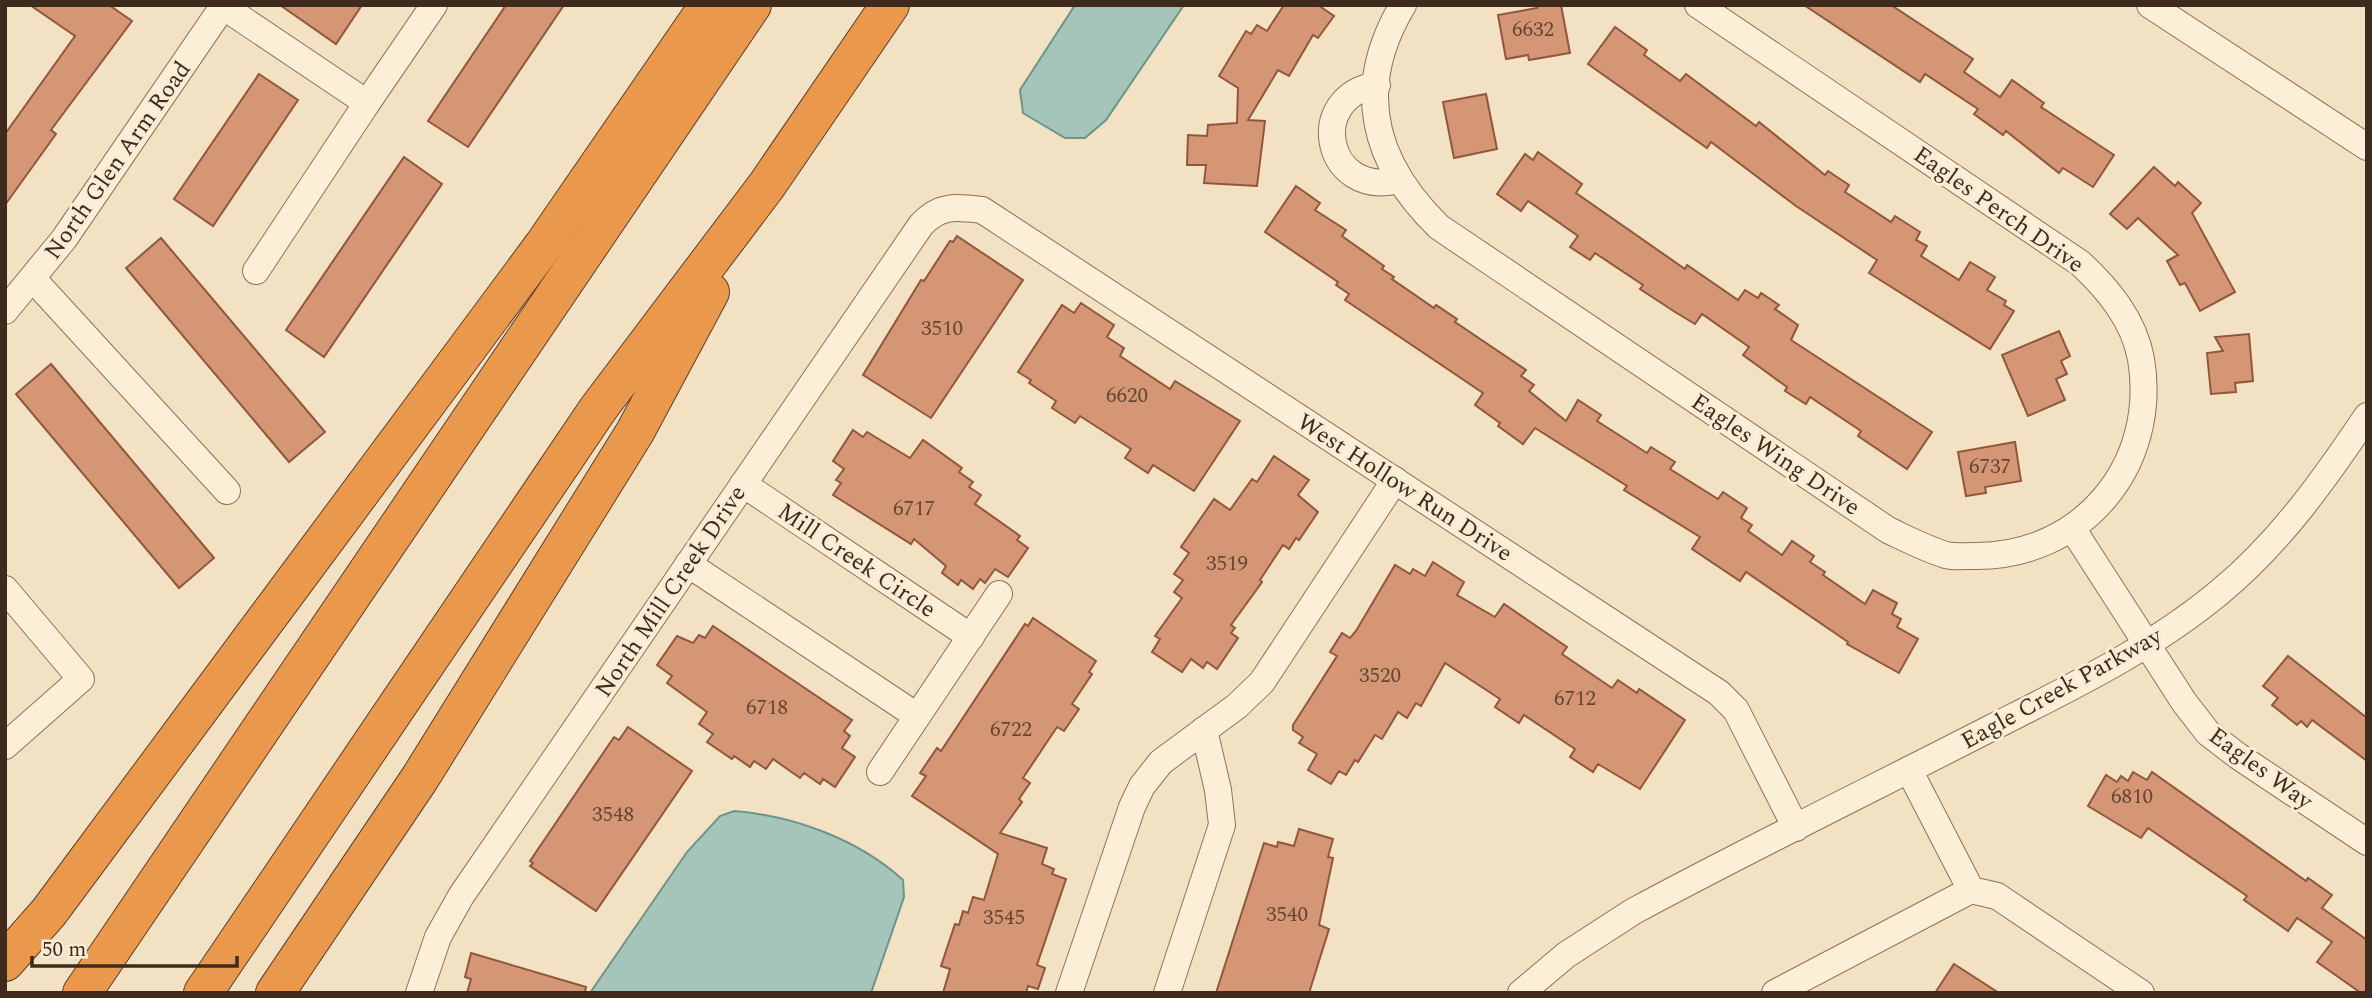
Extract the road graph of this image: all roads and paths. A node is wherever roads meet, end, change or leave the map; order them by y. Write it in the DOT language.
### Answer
graph roads {
  1 [pos="434,5"];
  2 [pos="709,5"];
  3 [pos="752,5"];
  4 [pos="890,5"];
  5 [pos="1698,5"];
  6 [pos="2150,5"];
  7 [pos="223,6"];
  8 [pos="1403,6"];
  9 [pos="1377,85"];
  10 [pos="367,103"];
  11 [pos="2367,147"];
  12 [pos="1398,180"];
  13 [pos="768,185"];
  14 [pos="947,208"];
  15 [pos="256,271"];
  16 [pos="33,279"];
  17 [pos="5,311"];
  18 [pos="2363,429"];
  19 [pos="1395,480"];
  20 [pos="743,484"];
  21 [pos="227,491"];
  22 [pos="2072,528"];
  23 [pos="688,564"];
  24 [pos="5,589"];
  25 [pos="999,594"];
  26 [pos="971,637"];
  27 [pos="2147,644"];
  28 [pos="917,716"];
  29 [pos="1204,730"];
  30 [pos="5,746"];
  31 [pos="1909,770"];
  32 [pos="880,772"];
  33 [pos="1800,826"];
  34 [pos="2367,842"];
  35 [pos="1971,890"];
  36 [pos="5,962"];
  37 [pos="82,993"];
  38 [pos="202,993"];
  39 [pos="275,993"];
  40 [pos="419,993"];
  41 [pos="1069,993"];
  42 [pos="1167,993"];
  43 [pos="1521,993"];
  44 [pos="1775,993"];
  45 [pos="2141,993"];
  1 -- 10 [label="street"];
  2 -- 36 [label="highway"];
  3 -- 37 [label="highway"];
  4 -- 13 [label="highway"];
  5 -- 22 [label="street, Eagles Perch Drive"];
  6 -- 11 [label="street"];
  7 -- 10 [label="street"];
  7 -- 16 [label="street, North Glen Arm Road"];
  8 -- 9 [label="street, Eagles Wing Drive"];
  9 -- 12 [label="street, Eagles Wing Drive"];
  9 -- 12 [label="street"];
  10 -- 15 [label="street"];
  12 -- 22 [label="street, Eagles Wing Drive"];
  13 -- 38 [label="highway"];
  13 -- 39 [label="highway"];
  14 -- 19 [label="street, West Hollow Run Drive"];
  14 -- 20 [label="street, North Mill Creek Drive"];
  16 -- 17 [label="street, North Glen Arm Road"];
  16 -- 21 [label="street"];
  18 -- 27 [label="street, Eagle Creek Parkway"];
  19 -- 29 [label="street"];
  19 -- 33 [label="street, West Hollow Run Drive"];
  20 -- 23 [label="street, North Mill Creek Drive"];
  20 -- 26 [label="street, Mill Creek Circle"];
  22 -- 27 [label="street"];
  23 -- 28 [label="street"];
  23 -- 40 [label="street, North Mill Creek Drive"];
  24 -- 30 [label="street"];
  25 -- 26 [label="street"];
  26 -- 28 [label="street"];
  27 -- 31 [label="street, Eagle Creek Parkway"];
  27 -- 34 [label="street, Eagles Way"];
  28 -- 32 [label="street"];
  29 -- 41 [label="street"];
  29 -- 42 [label="street"];
  31 -- 33 [label="street, Eagle Creek Parkway"];
  31 -- 35 [label="street"];
  33 -- 43 [label="street, Eagle Creek Parkway"];
  35 -- 44 [label="street"];
  35 -- 45 [label="street"];
}
